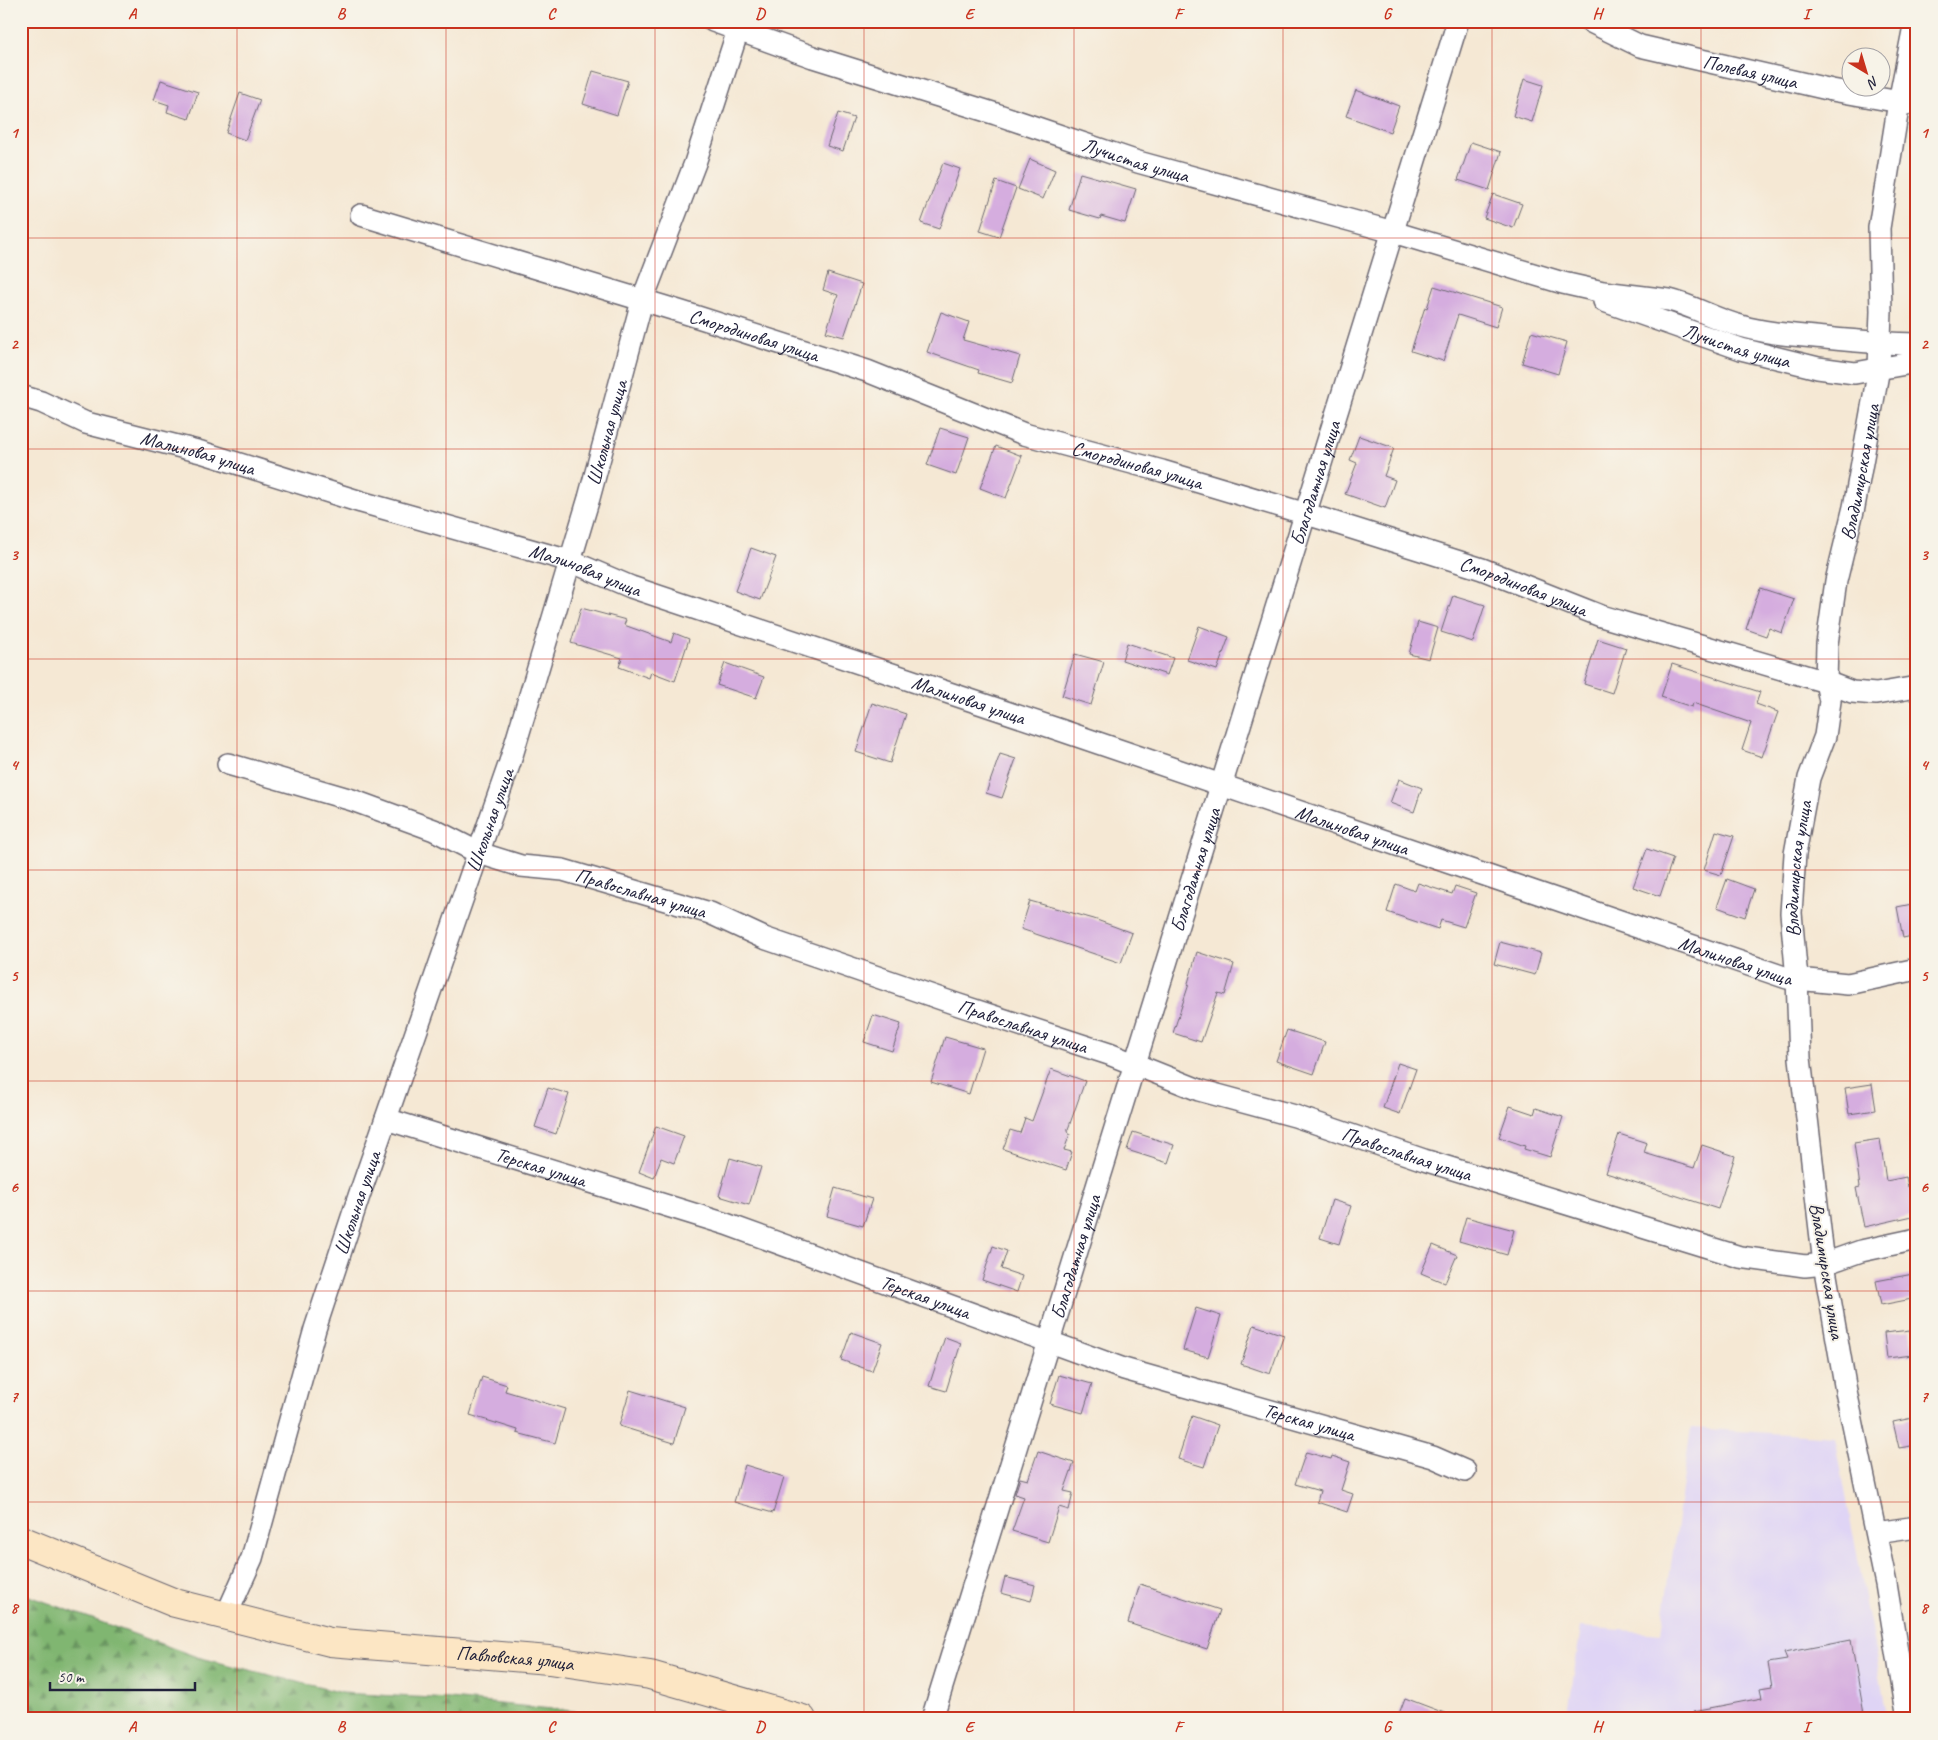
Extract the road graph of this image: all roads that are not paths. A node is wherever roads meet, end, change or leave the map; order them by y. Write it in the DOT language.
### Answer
graph roads {
  1 [pos="713,21"];
  2 [pos="1458,21"];
  3 [pos="1589,21"];
  4 [pos="1915,21"];
  5 [pos="739,25"];
  6 [pos="1908,104"];
  7 [pos="361,215"];
  8 [pos="1392,232"];
  9 [pos="1563,283"];
  10 [pos="642,300"];
  11 [pos="1881,343"];
  12 [pos="1917,344"];
  13 [pos="1917,362"];
  14 [pos="1879,368"];
  15 [pos="21,396"];
  16 [pos="1306,514"];
  17 [pos="570,561"];
  18 [pos="1826,682"];
  19 [pos="1917,687"];
  20 [pos="228,764"];
  21 [pos="1221,785"];
  22 [pos="479,853"];
  23 [pos="1917,969"];
  24 [pos="1797,979"];
  25 [pos="1135,1063"];
  26 [pos="386,1119"];
  27 [pos="1917,1239"];
  28 [pos="1824,1264"];
  29 [pos="1049,1341"];
  30 [pos="1465,1470"];
  31 [pos="1917,1527"];
  32 [pos="1876,1533"];
  33 [pos="21,1540"];
  34 [pos="226,1616"];
  35 [pos="802,1719"];
  36 [pos="932,1719"];
  37 [pos="1908,1719"];
  1 -- 5 [label="street, Лучистая улица"];
  2 -- 8 [label="street, Благодатная улица"];
  3 -- 6 [label="street, Полевая улица"];
  4 -- 6 [label="street, Владимирская улица"];
  5 -- 8 [label="street, Лучистая улица"];
  5 -- 10 [label="street, Школьная улица"];
  6 -- 11 [label="street, Владимирская улица"];
  7 -- 10 [label="street, Смородиновая улица"];
  8 -- 9 [label="street, Лучистая улица"];
  8 -- 16 [label="street, Благодатная улица"];
  9 -- 11 [label="street, Лучистая улица"];
  9 -- 14 [label="street, Лучистая улица"];
  10 -- 16 [label="street, Смородиновая улица"];
  10 -- 17 [label="street, Школьная улица"];
  11 -- 12 [label="street, Лучистая улица"];
  11 -- 14 [label="street, Владимирская улица"];
  13 -- 14 [label="street, Лучистая улица"];
  14 -- 18 [label="street, Владимирская улица"];
  15 -- 17 [label="street, Малиновая улица"];
  16 -- 18 [label="street, Смородиновая улица"];
  16 -- 21 [label="street, Благодатная улица"];
  17 -- 21 [label="street, Малиновая улица"];
  17 -- 22 [label="street, Школьная улица"];
  18 -- 19 [label="street, Смородиновая улица"];
  18 -- 24 [label="street, Владимирская улица"];
  20 -- 22 [label="street, Православная улица"];
  21 -- 24 [label="street, Малиновая улица"];
  21 -- 25 [label="street, Благодатная улица"];
  22 -- 25 [label="street, Православная улица"];
  22 -- 26 [label="street, Школьная улица"];
  23 -- 24 [label="street, Малиновая улица"];
  24 -- 28 [label="street, Владимирская улица"];
  25 -- 28 [label="street, Православная улица"];
  25 -- 29 [label="street, Благодатная улица"];
  26 -- 29 [label="street, Терская улица"];
  26 -- 34 [label="street, Школьная улица"];
  27 -- 28 [label="street, Православная улица"];
  28 -- 32 [label="street, Владимирская улица"];
  29 -- 30 [label="street, Терская улица"];
  29 -- 36 [label="street, Благодатная улица"];
  31 -- 32 [label="street"];
  32 -- 37 [label="street, Владимирская улица"];
  33 -- 34 [label="street, Павловская улица"];
  34 -- 35 [label="street, Павловская улица"];
}
